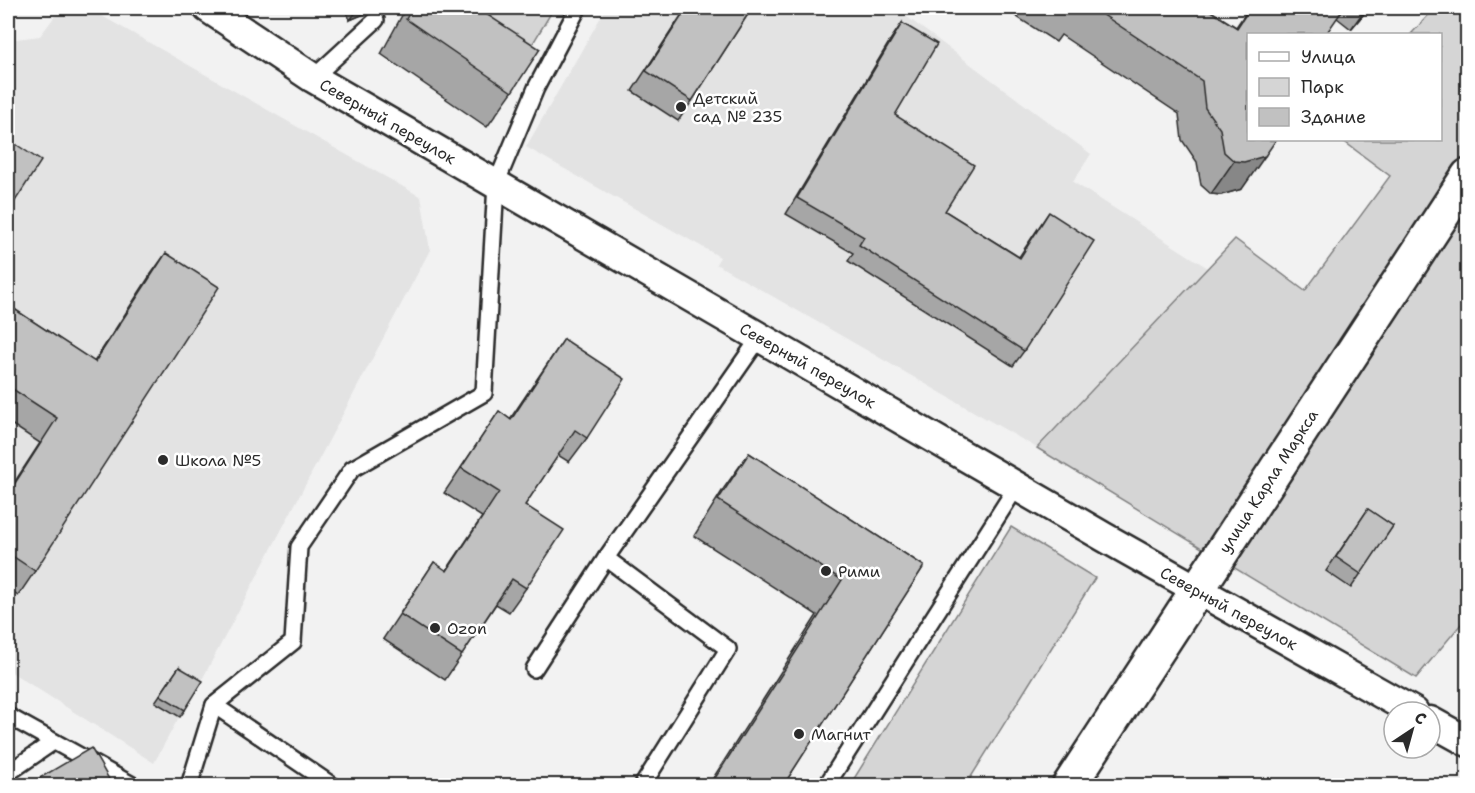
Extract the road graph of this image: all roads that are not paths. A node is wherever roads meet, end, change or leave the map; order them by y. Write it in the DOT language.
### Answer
graph roads {
  1 [pos="208,8"];
  2 [pos="578,8"];
  3 [pos="376,20"];
  4 [pos="313,78"];
  5 [pos="1467,176"];
  6 [pos="496,184"];
  7 [pos="760,337"];
  8 [pos="1017,486"];
  9 [pos="606,558"];
  10 [pos="1196,590"];
  11 [pos="534,669"];
  12 [pos="1393,700"];
  13 [pos="214,705"];
  14 [pos="8,716"];
  15 [pos="1442,728"];
  16 [pos="53,742"];
  17 [pos="1467,742"];
  18 [pos="8,773"];
  19 [pos="135,786"];
  20 [pos="189,786"];
  21 [pos="333,786"];
  22 [pos="642,786"];
  23 [pos="826,786"];
  24 [pos="1069,786"];
  1 -- 4 [label="street, Северный переулок"];
  2 -- 6 [label="lane"];
  3 -- 4 [label="lane"];
  4 -- 6 [label="street, Северный переулок"];
  5 -- 10 [label="street, улица Карла Маркса"];
  6 -- 7 [label="street, Северный переулок"];
  6 -- 13 [label="lane"];
  7 -- 8 [label="street, Северный переулок"];
  7 -- 9 [label="lane"];
  8 -- 10 [label="street, Северный переулок"];
  8 -- 23 [label="lane"];
  9 -- 11 [label="lane"];
  9 -- 22 [label="lane"];
  10 -- 12 [label="street, Северный переулок"];
  10 -- 24 [label="street, улица Карла Маркса"];
  13 -- 20 [label="lane"];
  13 -- 21 [label="lane"];
  14 -- 16 [label="lane"];
  15 -- 17 [label="street"];
  16 -- 18 [label="lane"];
  16 -- 19 [label="lane"];
}
